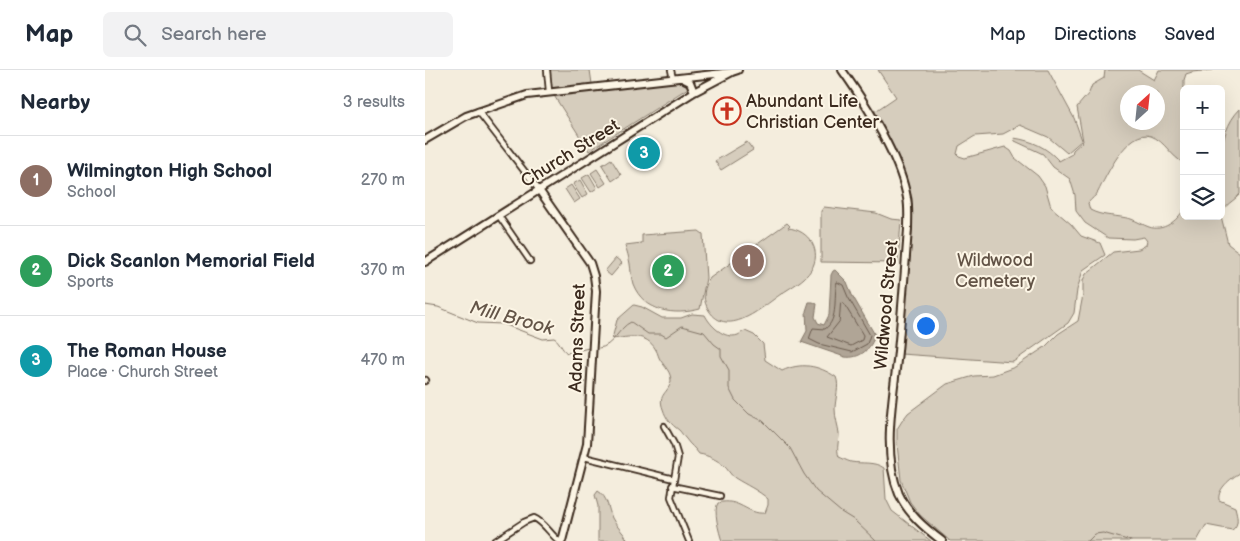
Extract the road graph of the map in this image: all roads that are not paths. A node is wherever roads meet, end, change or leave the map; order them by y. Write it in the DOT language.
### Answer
graph roads {
  1 [pos="547,70"];
  2 [pos="671,70"];
  3 [pos="842,70"];
  4 [pos="735,71"];
  5 [pos="681,78"];
  6 [pos="673,79"];
  7 [pos="549,92"];
  8 [pos="693,92"];
  9 [pos="478,111"];
  10 [pos="425,140"];
  11 [pos="539,190"];
  12 [pos="499,216"];
  13 [pos="530,261"];
  14 [pos="425,262"];
  15 [pos="664,426"];
  16 [pos="584,458"];
  17 [pos="674,479"];
  18 [pos="672,486"];
  19 [pos="720,496"];
  20 [pos="495,541"];
  21 [pos="560,541"];
  22 [pos="689,541"];
  23 [pos="942,541"];
  1 -- 7 [label="street"];
  2 -- 6 [label="street"];
  3 -- 23 [label="street, Wildwood Street"];
  4 -- 5 [label="street"];
  4 -- 8 [label="street, Church Street"];
  5 -- 6 [label="street"];
  5 -- 8 [label="street"];
  6 -- 7 [label="street"];
  7 -- 9 [label="street"];
  8 -- 11 [label="street, Church Street"];
  9 -- 10 [label="street"];
  9 -- 11 [label="street, Adams Street"];
  11 -- 12 [label="street, Church Street"];
  11 -- 16 [label="street, Adams Street"];
  12 -- 13 [label="street"];
  12 -- 14 [label="street, Church Street"];
  15 -- 17 [label="street"];
  16 -- 17 [label="street"];
  16 -- 21 [label="street, Adams Street"];
  17 -- 18 [label="street"];
  18 -- 19 [label="street"];
  18 -- 22 [label="street"];
  20 -- 21 [label="street"];
}
